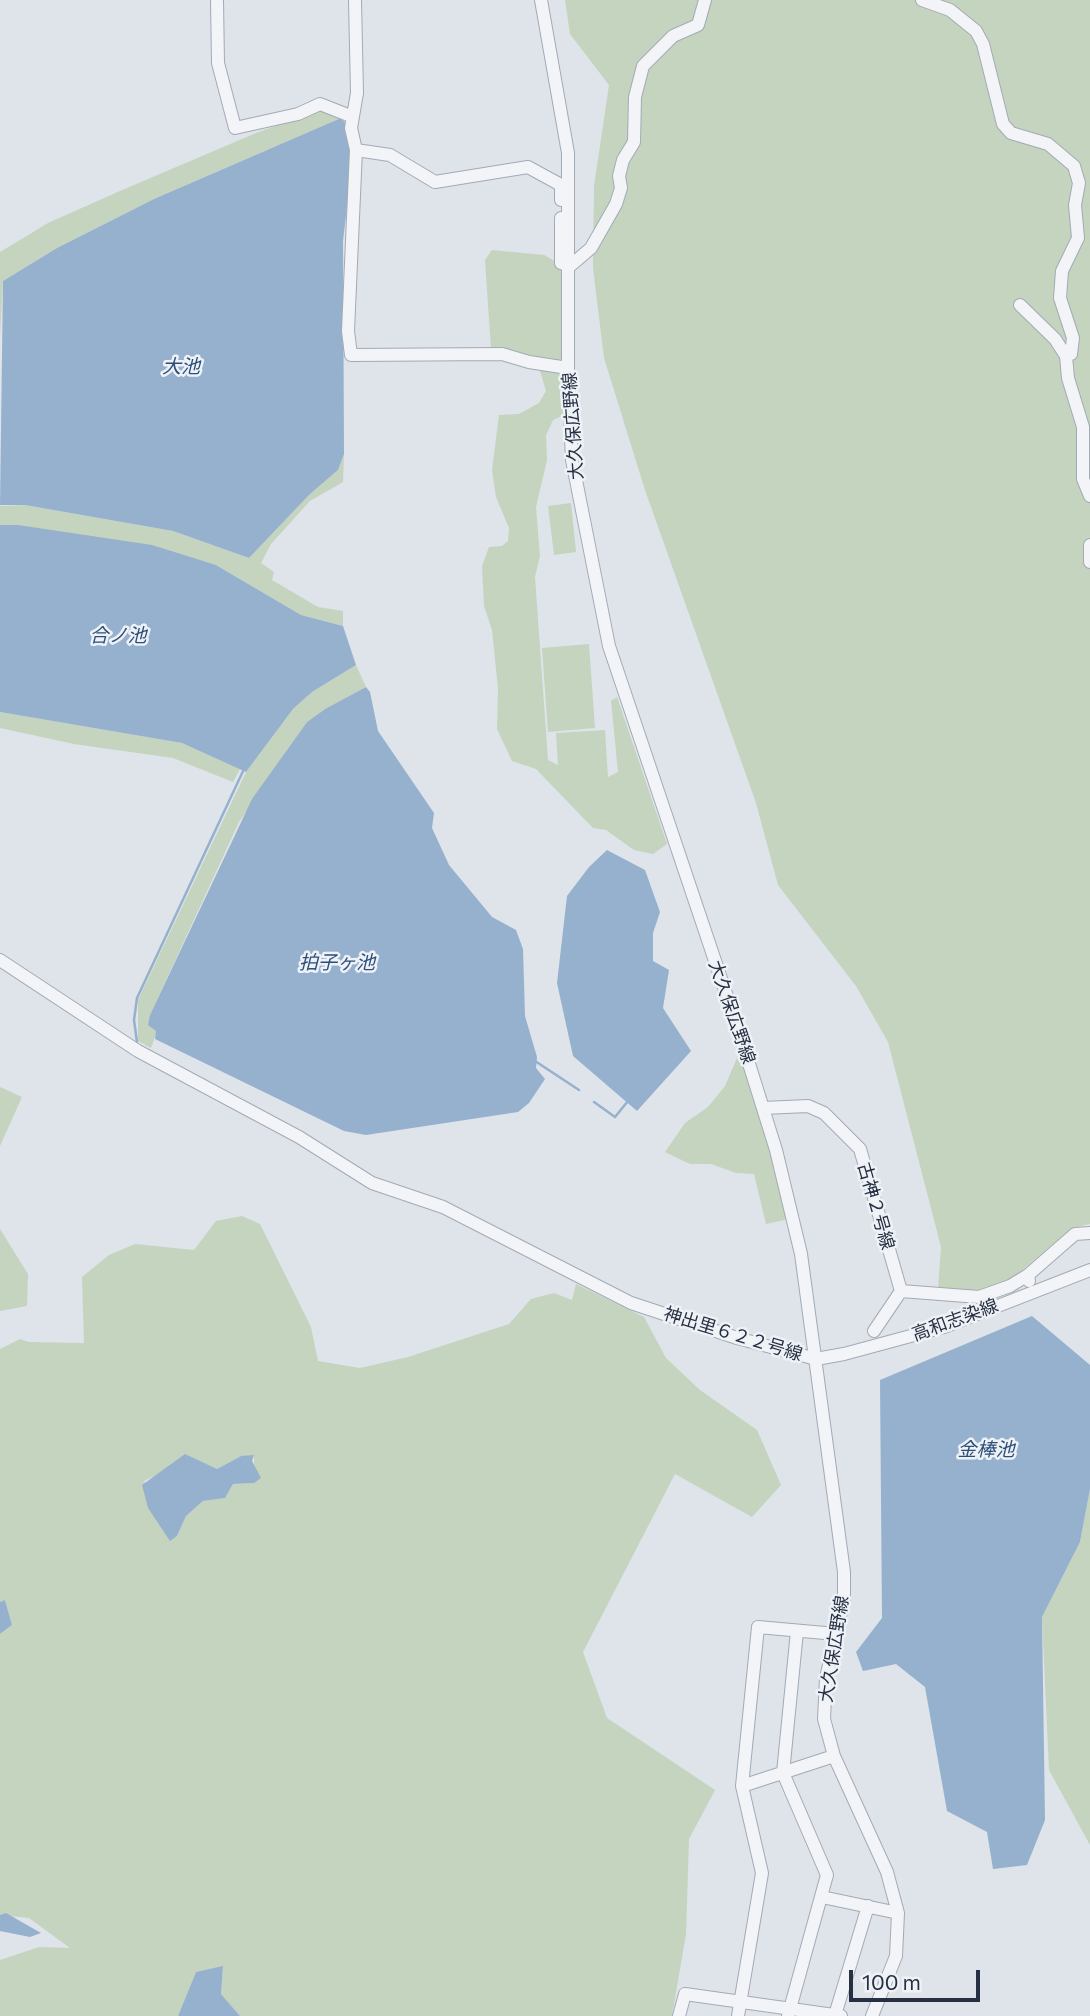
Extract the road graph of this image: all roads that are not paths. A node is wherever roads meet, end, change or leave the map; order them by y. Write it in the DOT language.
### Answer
graph roads {
  1 [pos="217,0"];
  2 [pos="355,0"];
  3 [pos="541,0"];
  4 [pos="705,0"];
  5 [pos="922,0"];
  6 [pos="353,117"];
  7 [pos="356,150"];
  8 [pos="570,266"];
  9 [pos="1020,305"];
  10 [pos="1066,356"];
  11 [pos="568,368"];
  12 [pos="1090,496"];
  13 [pos="1090,545"];
  14 [pos="1090,562"];
  15 [pos="0,960"];
  16 [pos="763,1108"];
  17 [pos="1090,1233"];
  18 [pos="1090,1270"];
  19 [pos="1028,1275"];
  20 [pos="901,1291"];
  21 [pos="1031,1292"];
  22 [pos="874,1331"];
  23 [pos="816,1359"];
  24 [pos="797,1631"];
  25 [pos="836,1634"];
  26 [pos="834,1756"];
  27 [pos="783,1773"];
  28 [pos="742,1786"];
  29 [pos="822,1897"];
  30 [pos="868,1906"];
  31 [pos="898,1913"];
  32 [pos="741,2002"];
  33 [pos="789,2012"];
  34 [pos="835,2015"];
  35 [pos="679,2016"];
  36 [pos="738,2016"];
  37 [pos="841,2016"];
  38 [pos="872,2016"];
  1 -- 6 [label="street"];
  2 -- 6 [label="street"];
  3 -- 8 [label="street, 大久保広野線"];
  4 -- 8 [label="street"];
  5 -- 10 [label="street"];
  6 -- 7 [label="street"];
  7 -- 8 [label="street"];
  7 -- 11 [label="street"];
  8 -- 11 [label="street, 大久保広野線"];
  9 -- 10 [label="street"];
  10 -- 12 [label="street"];
  11 -- 16 [label="street, 大久保広野線"];
  13 -- 14 [label="street"];
  15 -- 23 [label="street, 神出里６２２号線"];
  16 -- 20 [label="street, 古神２号線"];
  16 -- 23 [label="street, 大久保広野線"];
  17 -- 19 [label="street"];
  18 -- 21 [label="street, 高和志染線"];
  19 -- 20 [label="street"];
  19 -- 21 [label="street"];
  20 -- 22 [label="street"];
  21 -- 23 [label="street, 高和志染線"];
  23 -- 25 [label="street, 大久保広野線"];
  24 -- 25 [label="street"];
  24 -- 27 [label="street"];
  24 -- 28 [label="street"];
  25 -- 26 [label="street, 大久保広野線"];
  26 -- 27 [label="street"];
  26 -- 31 [label="street, 大久保広野線"];
  27 -- 28 [label="street"];
  27 -- 29 [label="street"];
  28 -- 32 [label="street"];
  29 -- 30 [label="street"];
  29 -- 33 [label="street"];
  30 -- 31 [label="street"];
  30 -- 34 [label="street"];
  31 -- 38 [label="street, 大久保広野線"];
  32 -- 33 [label="street"];
  32 -- 35 [label="street"];
  32 -- 36 [label="street"];
  33 -- 34 [label="street"];
  34 -- 37 [label="street"];
}
